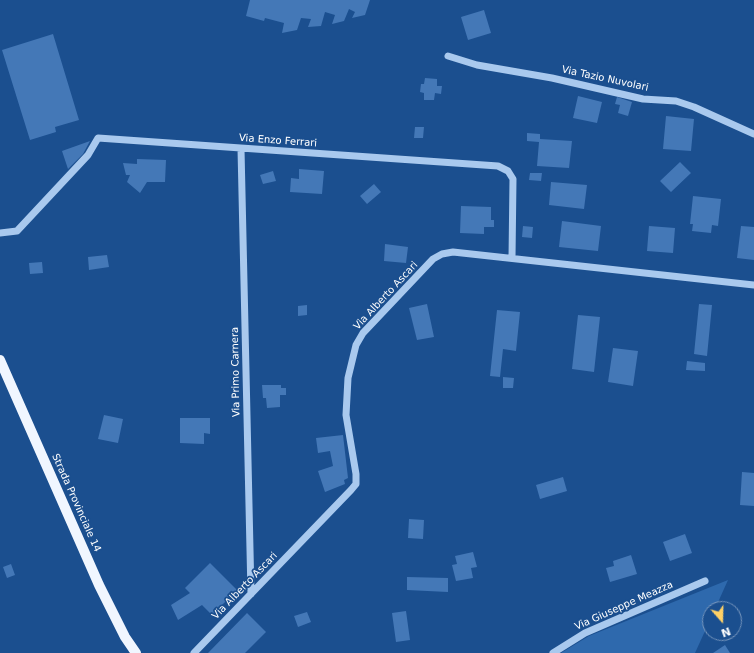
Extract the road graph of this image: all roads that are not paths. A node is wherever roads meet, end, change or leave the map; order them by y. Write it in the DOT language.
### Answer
graph roads {
  1 [pos="448,56"];
  2 [pos="754,134"];
  3 [pos="240,149"];
  4 [pos="0,233"];
  5 [pos="512,258"];
  6 [pos="754,285"];
  7 [pos="0,360"];
  8 [pos="705,581"];
  9 [pos="251,594"];
  10 [pos="136,653"];
  11 [pos="194,653"];
  12 [pos="553,653"];
  1 -- 2 [label="street, Via Tazio Nuvolari"];
  3 -- 4 [label="street, Via Enzo Ferrari"];
  3 -- 5 [label="street, Via Enzo Ferrari"];
  3 -- 9 [label="street, Via Primo Carnera"];
  5 -- 6 [label="street, Via Alberto Ascari"];
  5 -- 9 [label="street, Via Alberto Ascari"];
  7 -- 10 [label="main road, Strada Provinciale 14"];
  8 -- 12 [label="street, Via Giuseppe Meazza"];
  9 -- 11 [label="street, Via Alberto Ascari"];
}
